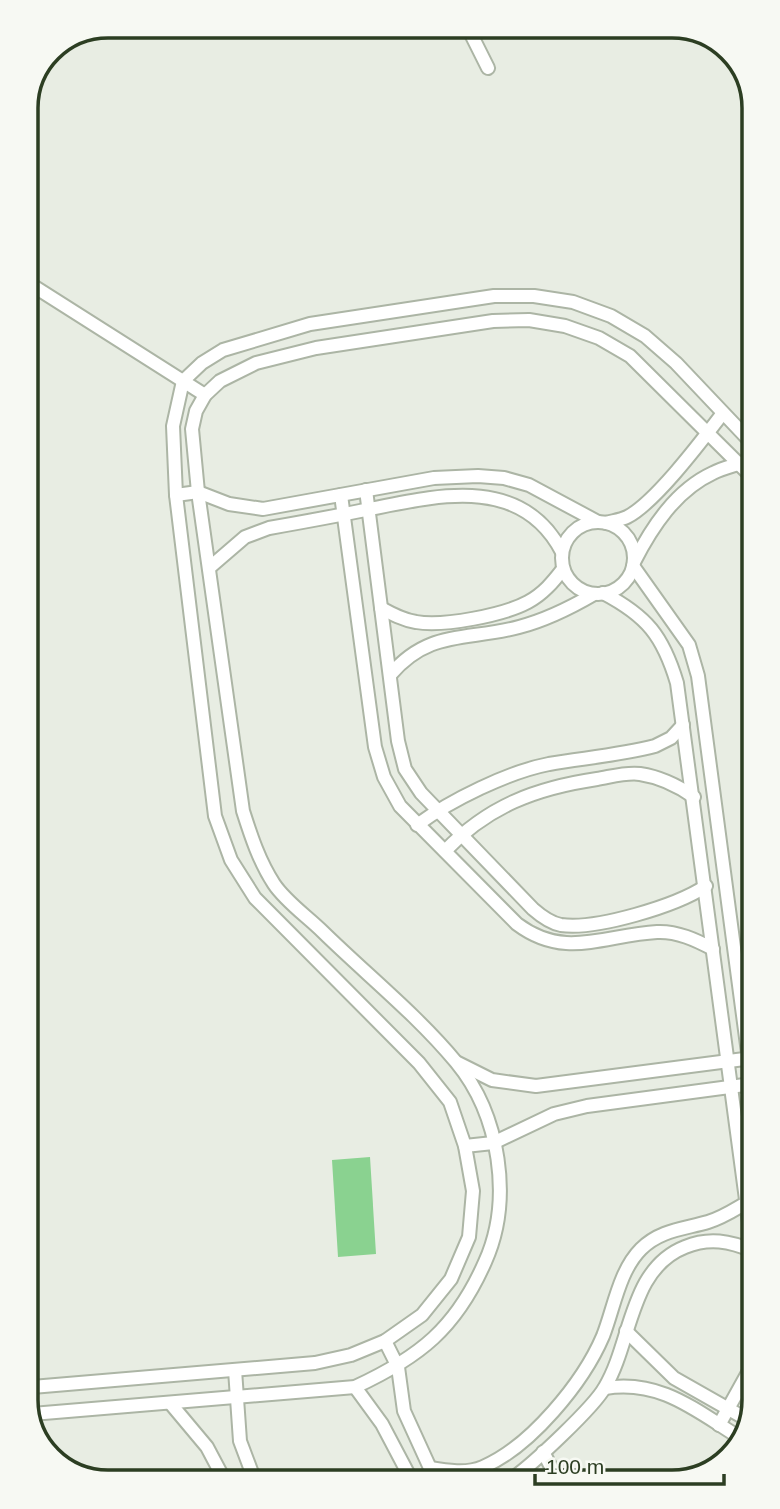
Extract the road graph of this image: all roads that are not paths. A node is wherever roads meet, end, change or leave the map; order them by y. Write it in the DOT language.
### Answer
graph roads {
  1 [pos="473,39"];
  2 [pos="488,68"];
  3 [pos="39,290"];
  4 [pos="183,381"];
  5 [pos="205,395"];
  6 [pos="723,413"];
  7 [pos="708,432"];
  8 [pos="742,433"];
  9 [pos="742,460"];
  10 [pos="742,463"];
  11 [pos="366,490"];
  12 [pos="198,492"];
  13 [pos="176,495"];
  14 [pos="341,495"];
  15 [pos="368,510"];
  16 [pos="344,514"];
  17 [pos="602,522"];
  18 [pos="562,552"];
  19 [pos="633,564"];
  20 [pos="209,568"];
  21 [pos="563,569"];
  22 [pos="599,593"];
  23 [pos="381,608"];
  24 [pos="390,675"];
  25 [pos="683,725"];
  26 [pos="694,797"];
  27 [pos="436,810"];
  28 [pos="417,825"];
  29 [pos="461,834"];
  30 [pos="445,851"];
  31 [pos="706,886"];
  32 [pos="713,949"];
  33 [pos="742,994"];
  34 [pos="742,1060"];
  35 [pos="456,1062"];
  36 [pos="727,1062"];
  37 [pos="742,1085"];
  38 [pos="730,1087"];
  39 [pos="493,1143"];
  40 [pos="465,1146"];
  41 [pos="742,1174"];
  42 [pos="742,1205"];
  43 [pos="742,1246"];
  44 [pos="626,1331"];
  45 [pos="385,1341"];
  46 [pos="398,1367"];
  47 [pos="235,1370"];
  48 [pos="742,1385"];
  49 [pos="38,1386"];
  50 [pos="355,1387"];
  51 [pos="605,1388"];
  52 [pos="239,1399"];
  53 [pos="171,1404"];
  54 [pos="729,1409"];
  55 [pos="40,1413"];
  56 [pos="740,1415"];
  57 [pos="719,1425"];
  58 [pos="733,1433"];
  59 [pos="543,1452"];
  60 [pos="219,1470"];
  61 [pos="251,1470"];
  62 [pos="406,1470"];
  63 [pos="431,1470"];
  64 [pos="471,1470"];
  65 [pos="522,1470"];
  66 [pos="553,1470"];
  1 -- 2 [label="street"];
  3 -- 4 [label="street"];
  4 -- 5 [label="street"];
  4 -- 6 [label="street"];
  4 -- 13 [label="street"];
  5 -- 7 [label="street"];
  5 -- 12 [label="street"];
  6 -- 7 [label="street"];
  6 -- 8 [label="street"];
  7 -- 9 [label="street"];
  7 -- 17 [label="street"];
  10 -- 19 [label="street"];
  11 -- 14 [label="street"];
  11 -- 15 [label="street"];
  11 -- 17 [label="street"];
  12 -- 13 [label="street"];
  12 -- 14 [label="street"];
  12 -- 20 [label="street"];
  13 -- 40 [label="street"];
  14 -- 16 [label="street"];
  15 -- 16 [label="street"];
  15 -- 18 [label="street"];
  15 -- 23 [label="street"];
  16 -- 20 [label="street"];
  16 -- 28 [label="street"];
  17 -- 18 [label="street"];
  17 -- 19 [label="street"];
  18 -- 21 [label="street"];
  19 -- 22 [label="street"];
  19 -- 33 [label="street"];
  20 -- 35 [label="street"];
  21 -- 22 [label="street"];
  21 -- 23 [label="street"];
  22 -- 24 [label="street"];
  22 -- 25 [label="street"];
  23 -- 24 [label="street"];
  24 -- 27 [label="street"];
  25 -- 26 [label="street"];
  25 -- 27 [label="street"];
  26 -- 29 [label="street"];
  26 -- 31 [label="street"];
  27 -- 28 [label="street"];
  27 -- 29 [label="street"];
  28 -- 30 [label="street"];
  29 -- 30 [label="street"];
  29 -- 31 [label="street"];
  30 -- 32 [label="street"];
  31 -- 32 [label="street"];
  32 -- 36 [label="street"];
  34 -- 36 [label="street"];
  35 -- 36 [label="street"];
  35 -- 39 [label="street"];
  36 -- 38 [label="street"];
  37 -- 38 [label="street"];
  38 -- 39 [label="street"];
  38 -- 41 [label="street"];
  39 -- 40 [label="street"];
  39 -- 46 [label="street"];
  40 -- 45 [label="street"];
  42 -- 64 [label="street"];
  43 -- 44 [label="street"];
  44 -- 51 [label="street"];
  44 -- 54 [label="street"];
  45 -- 46 [label="street"];
  45 -- 47 [label="street"];
  46 -- 50 [label="street"];
  46 -- 63 [label="street"];
  47 -- 49 [label="street"];
  47 -- 52 [label="street"];
  48 -- 54 [label="street"];
  50 -- 52 [label="street"];
  50 -- 62 [label="street"];
  51 -- 57 [label="street"];
  51 -- 59 [label="street"];
  52 -- 53 [label="street"];
  52 -- 61 [label="street"];
  53 -- 55 [label="street"];
  53 -- 60 [label="street"];
  54 -- 56 [label="street"];
  54 -- 57 [label="street"];
  57 -- 58 [label="street"];
  59 -- 65 [label="street"];
  59 -- 66 [label="street"];
}
